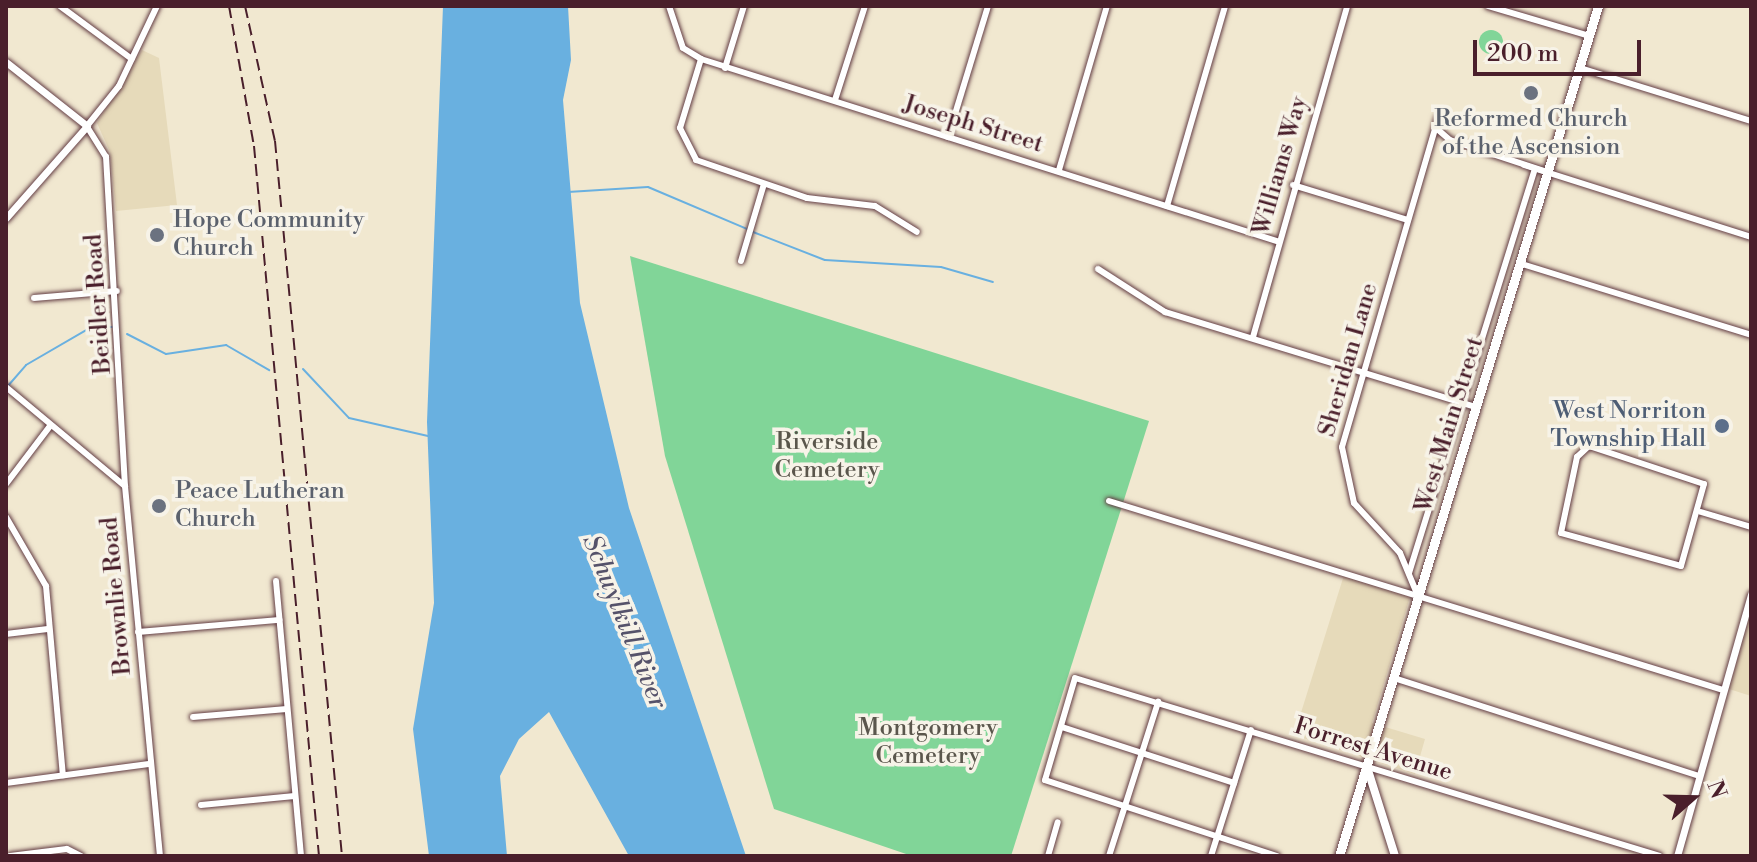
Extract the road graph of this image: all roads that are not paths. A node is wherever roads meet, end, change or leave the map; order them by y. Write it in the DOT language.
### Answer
graph roads {
  1 [pos="60,6"];
  2 [pos="157,6"];
  3 [pos="669,6"];
  4 [pos="744,6"];
  5 [pos="865,6"];
  6 [pos="988,6"];
  7 [pos="1107,6"];
  8 [pos="1225,6"];
  9 [pos="1347,6"];
  10 [pos="1488,6"];
  11 [pos="1598,6"];
  12 [pos="1590,36"];
  13 [pos="132,59"];
  14 [pos="701,59"];
  15 [pos="10,65"];
  16 [pos="725,68"];
  17 [pos="1580,68"];
  18 [pos="6,76"];
  19 [pos="835,100"];
  20 [pos="1438,118"];
  21 [pos="1751,121"];
  22 [pos="87,126"];
  23 [pos="1436,128"];
  24 [pos="948,137"];
  25 [pos="1450,140"];
  26 [pos="1431,145"];
  27 [pos="1524,165"];
  28 [pos="1059,170"];
  29 [pos="1534,171"];
  30 [pos="1550,173"];
  31 [pos="764,184"];
  32 [pos="1293,185"];
  33 [pos="1167,206"];
  34 [pos="6,218"];
  35 [pos="1408,220"];
  36 [pos="917,232"];
  37 [pos="1751,237"];
  38 [pos="1277,241"];
  39 [pos="741,261"];
  40 [pos="1522,264"];
  41 [pos="1098,269"];
  42 [pos="117,291"];
  43 [pos="34,298"];
  44 [pos="1751,335"];
  45 [pos="1253,337"];
  46 [pos="1362,372"];
  47 [pos="6,387"];
  48 [pos="1460,404"];
  49 [pos="1475,407"];
  50 [pos="50,426"];
  51 [pos="6,484"];
  52 [pos="125,486"];
  53 [pos="1109,501"];
  54 [pos="1701,512"];
  55 [pos="6,517"];
  56 [pos="1751,527"];
  57 [pos="8,530"];
  58 [pos="1409,573"];
  59 [pos="276,581"];
  60 [pos="1751,594"];
  61 [pos="1418,596"];
  62 [pos="279,620"];
  63 [pos="48,629"];
  64 [pos="138,632"];
  65 [pos="6,634"];
  66 [pos="1394,678"];
  67 [pos="1723,690"];
  68 [pos="1158,702"];
  69 [pos="287,709"];
  70 [pos="193,717"];
  71 [pos="1062,727"];
  72 [pos="1251,730"];
  73 [pos="1141,753"];
  74 [pos="149,764"];
  75 [pos="1367,767"];
  76 [pos="63,775"];
  77 [pos="1699,776"];
  78 [pos="6,783"];
  79 [pos="1234,783"];
  80 [pos="295,796"];
  81 [pos="201,805"];
  82 [pos="1126,806"];
  83 [pos="1058,822"];
  84 [pos="1218,836"];
  85 [pos="10,856"];
  86 [pos="81,856"];
  87 [pos="160,856"];
  88 [pos="301,856"];
  89 [pos="1048,856"];
  90 [pos="1109,856"];
  91 [pos="1211,856"];
  92 [pos="1277,856"];
  93 [pos="1339,856"];
  94 [pos="1395,856"];
  95 [pos="1660,856"];
  96 [pos="1677,856"];
  1 -- 13 [label="street"];
  2 -- 13 [label="street"];
  3 -- 14 [label="street, Joseph Street"];
  4 -- 16 [label="street"];
  5 -- 19 [label="street"];
  6 -- 24 [label="street"];
  7 -- 28 [label="street"];
  8 -- 33 [label="street"];
  9 -- 32 [label="street, Williams Way"];
  10 -- 12 [label="street"];
  11 -- 12 [label="main road, West Main Street"];
  12 -- 17 [label="main road, West Main Street"];
  13 -- 22 [label="street"];
  14 -- 16 [label="street, Joseph Street"];
  14 -- 31 [label="street"];
  15 -- 18 [label="street"];
  15 -- 22 [label="street"];
  16 -- 19 [label="street, Joseph Street"];
  17 -- 21 [label="street"];
  17 -- 30 [label="main road, West Main Street"];
  19 -- 24 [label="street, Joseph Street"];
  20 -- 23 [label="street, Sheridan Lane"];
  22 -- 34 [label="street"];
  22 -- 42 [label="street, Beidler Road"];
  23 -- 25 [label="street"];
  23 -- 26 [label="street, Sheridan Lane"];
  24 -- 28 [label="street, Joseph Street"];
  25 -- 26 [label="street"];
  25 -- 27 [label="street"];
  26 -- 35 [label="street, Sheridan Lane"];
  27 -- 29 [label="street"];
  27 -- 30 [label="street"];
  28 -- 33 [label="street, Joseph Street"];
  29 -- 30 [label="street"];
  29 -- 48 [label="street"];
  30 -- 37 [label="street"];
  30 -- 40 [label="main road, West Main Street"];
  31 -- 36 [label="street"];
  31 -- 39 [label="street"];
  32 -- 35 [label="street"];
  32 -- 38 [label="street, Williams Way"];
  33 -- 38 [label="street, Joseph Street"];
  35 -- 46 [label="street, Sheridan Lane"];
  38 -- 45 [label="street, Williams Way"];
  40 -- 44 [label="street"];
  40 -- 49 [label="main road, West Main Street"];
  41 -- 45 [label="street"];
  42 -- 43 [label="street"];
  42 -- 52 [label="street, Beidler Road"];
  45 -- 46 [label="street"];
  46 -- 48 [label="street"];
  46 -- 58 [label="street, Sheridan Lane"];
  47 -- 50 [label="street, Brownlie Road"];
  48 -- 49 [label="street"];
  48 -- 58 [label="street"];
  49 -- 61 [label="main road, West Main Street"];
  50 -- 51 [label="street"];
  50 -- 52 [label="street, Brownlie Road"];
  52 -- 64 [label="street, Brownlie Road"];
  53 -- 61 [label="street"];
  54 -- 54 [label="street"];
  54 -- 56 [label="street"];
  55 -- 57 [label="street"];
  57 -- 63 [label="street"];
  58 -- 61 [label="street, Sheridan Lane"];
  59 -- 62 [label="street"];
  60 -- 67 [label="street"];
  61 -- 66 [label="main road, West Main Street"];
  61 -- 67 [label="street"];
  62 -- 64 [label="street"];
  62 -- 69 [label="street"];
  63 -- 65 [label="street"];
  63 -- 76 [label="street"];
  64 -- 74 [label="street, Brownlie Road"];
  66 -- 75 [label="main road, West Main Street"];
  66 -- 77 [label="street"];
  67 -- 77 [label="street"];
  68 -- 71 [label="street, Forrest Avenue"];
  68 -- 72 [label="street, Forrest Avenue"];
  68 -- 73 [label="street"];
  69 -- 70 [label="street"];
  69 -- 80 [label="street"];
  71 -- 73 [label="street"];
  71 -- 82 [label="street"];
  72 -- 75 [label="street, Forrest Avenue"];
  72 -- 79 [label="street"];
  73 -- 79 [label="street"];
  73 -- 82 [label="street"];
  74 -- 76 [label="street"];
  74 -- 87 [label="street, Brownlie Road"];
  75 -- 93 [label="main road, West Main Street"];
  75 -- 94 [label="main road"];
  75 -- 95 [label="street, Forrest Avenue"];
  76 -- 78 [label="street"];
  77 -- 96 [label="street"];
  79 -- 84 [label="street"];
  80 -- 81 [label="street"];
  80 -- 88 [label="street"];
  82 -- 84 [label="street"];
  82 -- 90 [label="street"];
  83 -- 89 [label="street"];
  84 -- 91 [label="street"];
  84 -- 92 [label="street"];
  85 -- 86 [label="street"];
}
